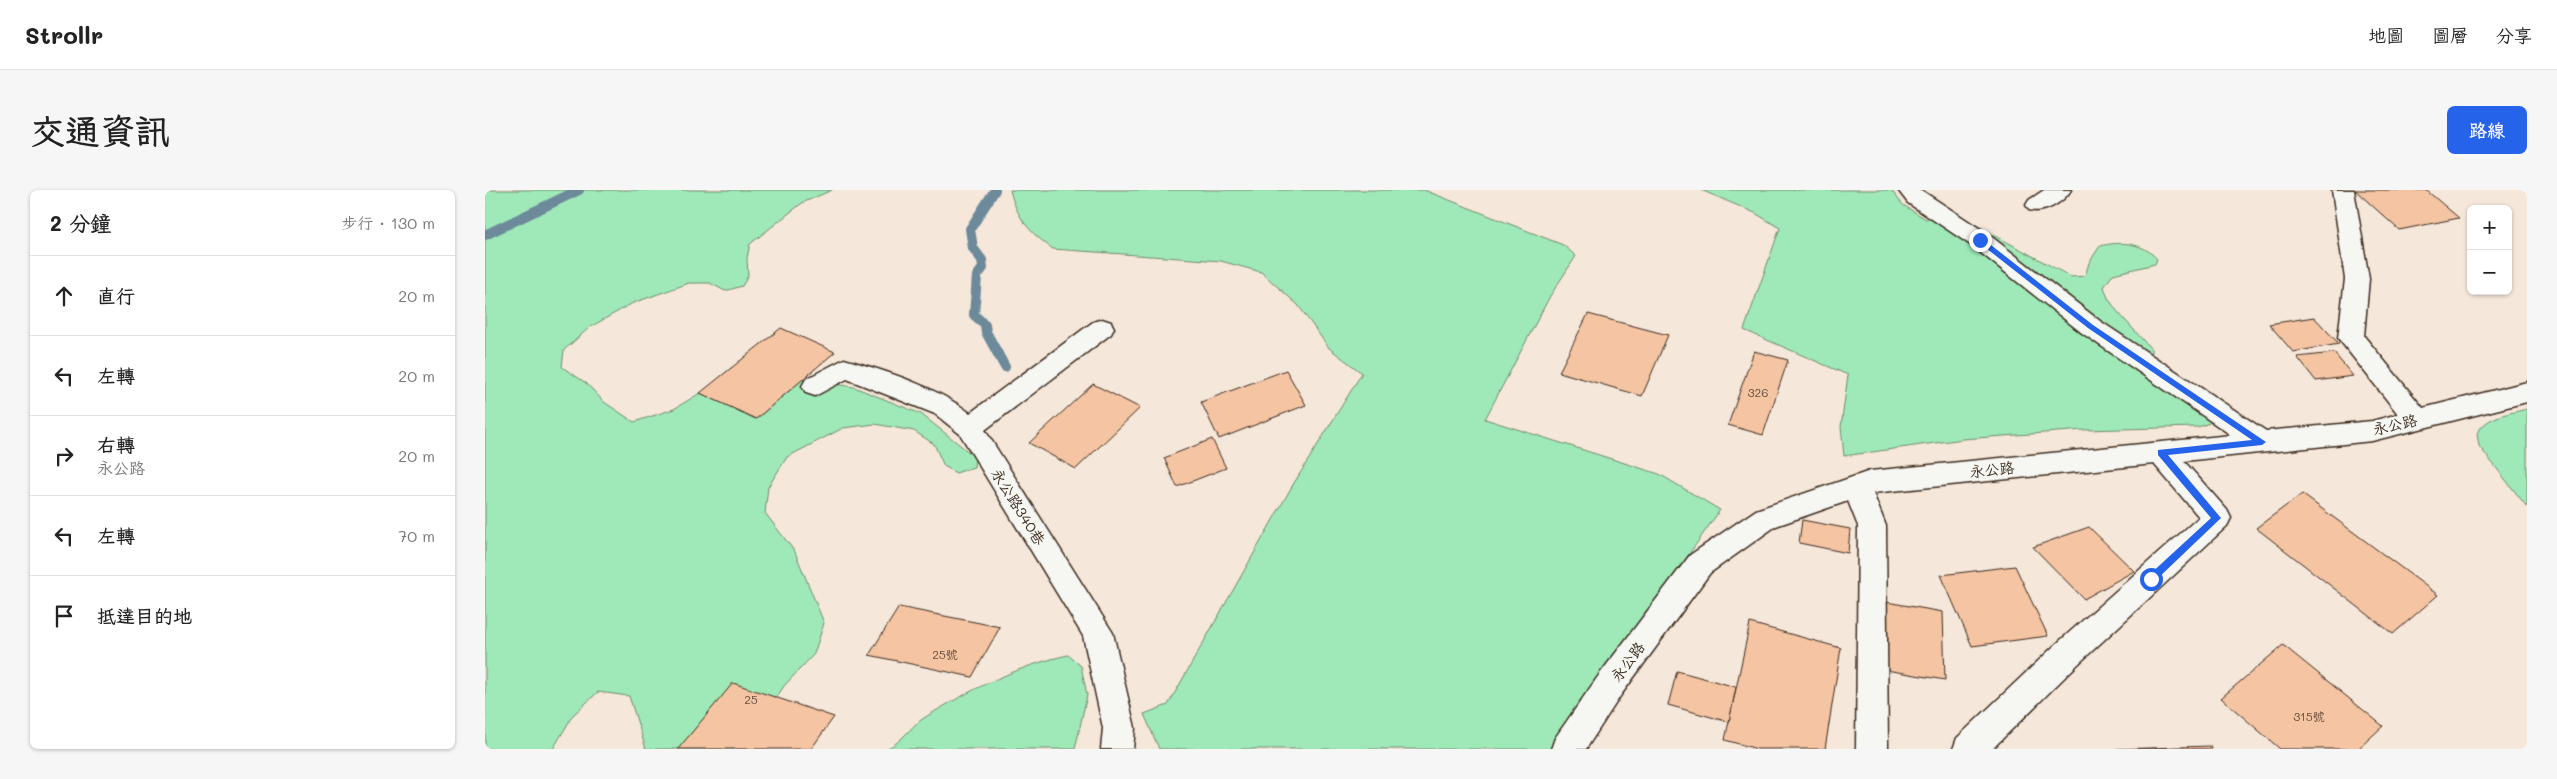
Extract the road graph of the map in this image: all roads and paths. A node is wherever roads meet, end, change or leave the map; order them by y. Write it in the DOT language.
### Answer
graph roads {
  1 [pos="1909,190"];
  2 [pos="2060,190"];
  3 [pos="2343,190"];
  4 [pos="2037,205"];
  5 [pos="1102,328"];
  6 [pos="815,386"];
  7 [pos="2527,392"];
  8 [pos="2418,420"];
  9 [pos="969,426"];
  10 [pos="2262,442"];
  11 [pos="2161,453"];
  12 [pos="1857,487"];
  13 [pos="1117,749"];
  14 [pos="1567,749"];
  15 [pos="1872,749"];
  16 [pos="1969,749"];
  1 -- 10 [label="street"];
  2 -- 4 [label="street"];
  3 -- 8 [label="street"];
  5 -- 9 [label="street"];
  6 -- 9 [label="street, 永公路340巷"];
  7 -- 8 [label="street, 永公路"];
  8 -- 10 [label="street, 永公路"];
  9 -- 13 [label="street, 永公路340巷"];
  10 -- 11 [label="street, 永公路"];
  11 -- 12 [label="street, 永公路"];
  11 -- 16 [label="street"];
  12 -- 14 [label="street, 永公路"];
  12 -- 15 [label="street"];
}
